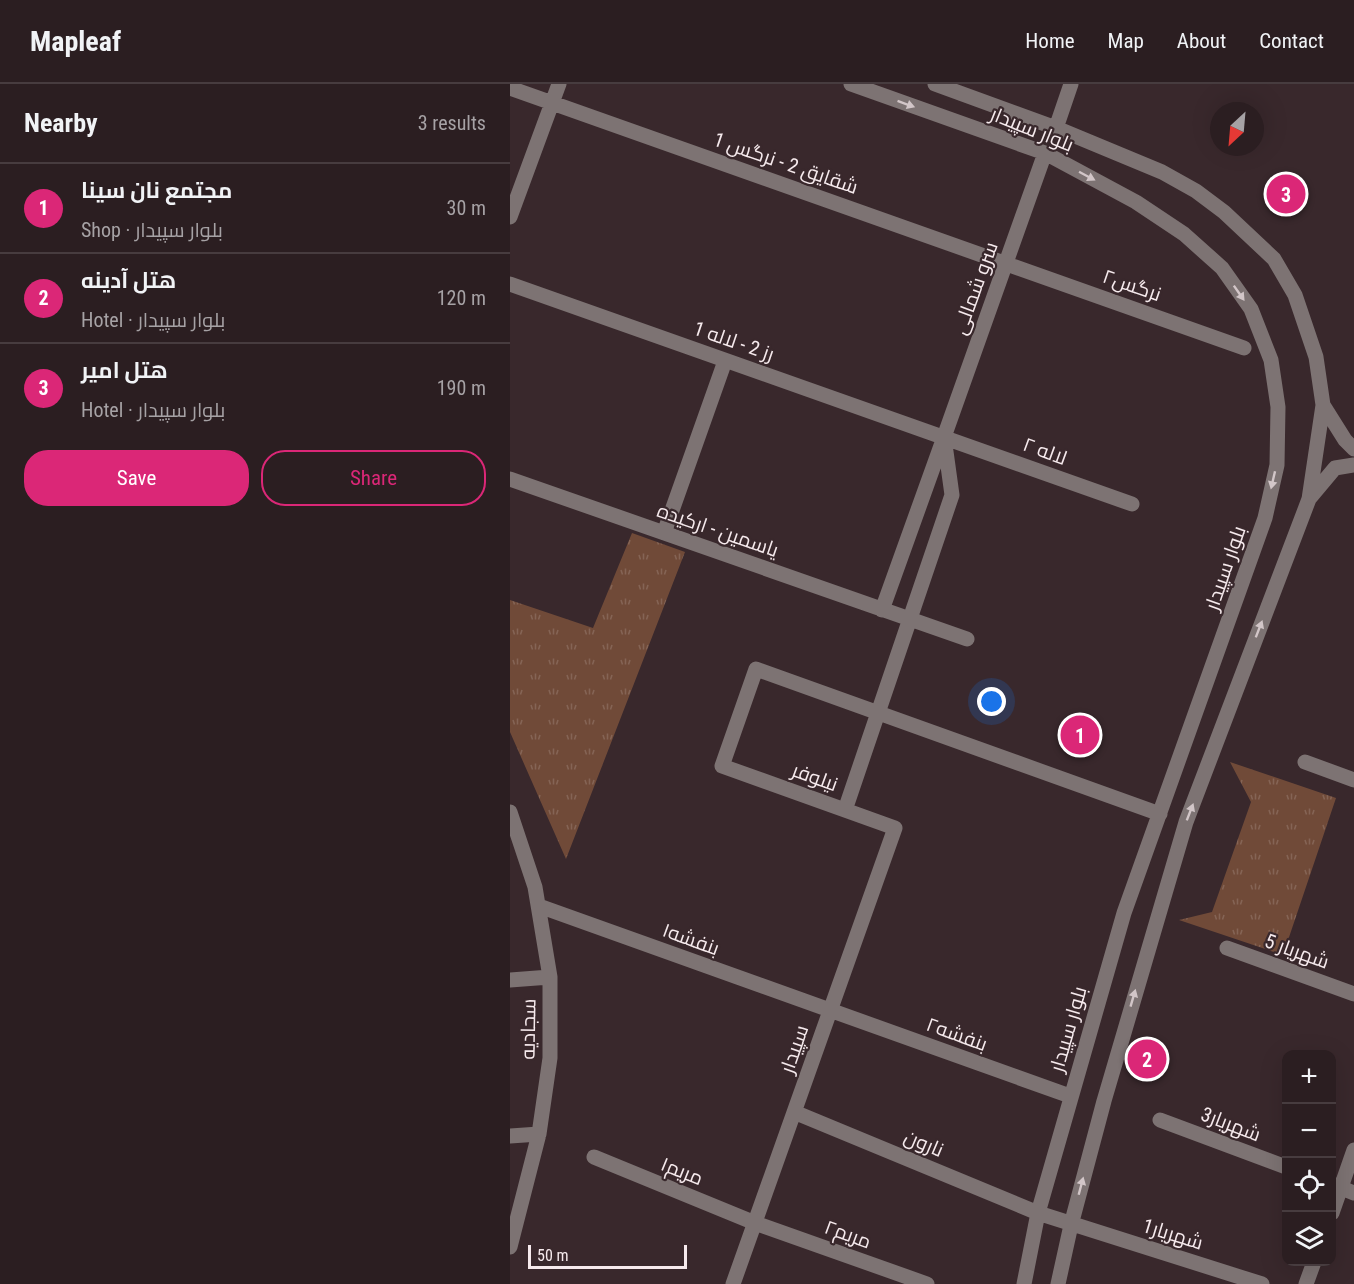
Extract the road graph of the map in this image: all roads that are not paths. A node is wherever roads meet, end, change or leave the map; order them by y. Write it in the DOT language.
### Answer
graph roads {
  1 [pos="559,84"];
  2 [pos="851,84"];
  3 [pos="935,84"];
  4 [pos="1071,84"];
  5 [pos="510,88"];
  6 [pos="552,103"];
  7 [pos="1056,128"];
  8 [pos="1045,153"];
  9 [pos="510,217"];
  10 [pos="1006,263"];
  11 [pos="510,284"];
  12 [pos="1244,348"];
  13 [pos="725,360"];
  14 [pos="1323,405"];
  15 [pos="944,437"];
  16 [pos="1354,449"];
  17 [pos="1354,465"];
  18 [pos="510,479"];
  19 [pos="1309,500"];
  20 [pos="1132,504"];
  21 [pos="664,533"];
  22 [pos="882,610"];
  23 [pos="911,620"];
  24 [pos="967,639"];
  25 [pos="878,713"];
  26 [pos="1305,762"];
  27 [pos="1354,780"];
  28 [pos="845,810"];
  29 [pos="510,813"];
  30 [pos="1160,814"];
  31 [pos="895,828"];
  32 [pos="538,906"];
  33 [pos="1227,948"];
  34 [pos="550,977"];
  35 [pos="510,980"];
  36 [pos="1354,994"];
  37 [pos="829,1010"];
  38 [pos="1070,1096"];
  39 [pos="794,1112"];
  40 [pos="1160,1120"];
  41 [pos="539,1134"];
  42 [pos="510,1136"];
  43 [pos="1354,1150"];
  44 [pos="594,1157"];
  45 [pos="1282,1165"];
  46 [pos="1342,1188"];
  47 [pos="1332,1212"];
  48 [pos="1038,1213"];
  49 [pos="755,1223"];
  50 [pos="1071,1225"];
  51 [pos="510,1247"];
  52 [pos="1313,1266"];
  53 [pos="733,1284"];
  54 [pos="927,1284"];
  55 [pos="1024,1284"];
  56 [pos="1058,1284"];
  57 [pos="1262,1284"];
  58 [pos="1306,1284"];
  1 -- 6 [label="street"];
  2 -- 8 [label="street, بلوار سپیدار, one-way"];
  3 -- 7 [label="street, بلوار سپیدار"];
  4 -- 7 [label="street"];
  5 -- 6 [label="street, شقایق 2 - نرگس 1"];
  6 -- 9 [label="street"];
  6 -- 10 [label="street, شقایق 2 - نرگس 1"];
  7 -- 14 [label="street, بلوار سپیدار"];
  8 -- 10 [label="street, سرو شمالی"];
  8 -- 30 [label="street, بلوار سپیدار, one-way"];
  10 -- 12 [label="street, نرگس۲"];
  10 -- 15 [label="street, سرو شمالی"];
  11 -- 13 [label="street, رز 2 - لاله 1"];
  13 -- 15 [label="street, رز 2 - لاله 1"];
  13 -- 21 [label="street"];
  14 -- 16 [label="street"];
  14 -- 19 [label="street, بلوار سپیدار"];
  15 -- 20 [label="street, لاله ۲"];
  15 -- 22 [label="street, سرو شمالی"];
  15 -- 23 [label="street, سرو شمالی"];
  17 -- 19 [label="street"];
  18 -- 21 [label="street, یاسمین - ارکیده"];
  50 -- 19 [label="street, بلوار سپیدار, one-way"];
  21 -- 22 [label="street, یاسمین - ارکیده"];
  22 -- 23 [label="street, یاسمین - ارکیده"];
  23 -- 24 [label="street, یاسمین - ارکیده"];
  23 -- 25 [label="street, سرو شمالی"];
  25 -- 28 [label="street, سرو شمالی"];
  25 -- 28 [label="street, نیلوفر"];
  25 -- 30 [label="street"];
  26 -- 27 [label="street"];
  28 -- 31 [label="street, نیلوفر"];
  29 -- 32 [label="street, سجادیه"];
  30 -- 38 [label="street, بلوار سپیدار"];
  31 -- 37 [label="street, سپیدار"];
  32 -- 34 [label="street, سجادیه"];
  32 -- 37 [label="street, بنفشه۱"];
  33 -- 36 [label="street, شهریار 5"];
  34 -- 35 [label="street"];
  34 -- 41 [label="street, سجادیه"];
  37 -- 38 [label="street, بنفشه۲"];
  37 -- 39 [label="street, سپیدار"];
  38 -- 48 [label="street, بلوار سپیدار"];
  39 -- 48 [label="street, نارون"];
  39 -- 49 [label="street, سپیدار"];
  40 -- 45 [label="street, شهریار3"];
  41 -- 42 [label="street"];
  41 -- 51 [label="street, سجادیه"];
  43 -- 46 [label="street"];
  44 -- 49 [label="street, مریم۱"];
  46 -- 47 [label="street"];
  48 -- 50 [label="street, نارون"];
  48 -- 55 [label="street, بلوار سپیدار"];
  49 -- 53 [label="street, سپیدار"];
  49 -- 54 [label="street, مریم۲"];
  50 -- 56 [label="street, بلوار سپیدار"];
  50 -- 57 [label="street, شهریار1"];
  52 -- 58 [label="street"];
}
